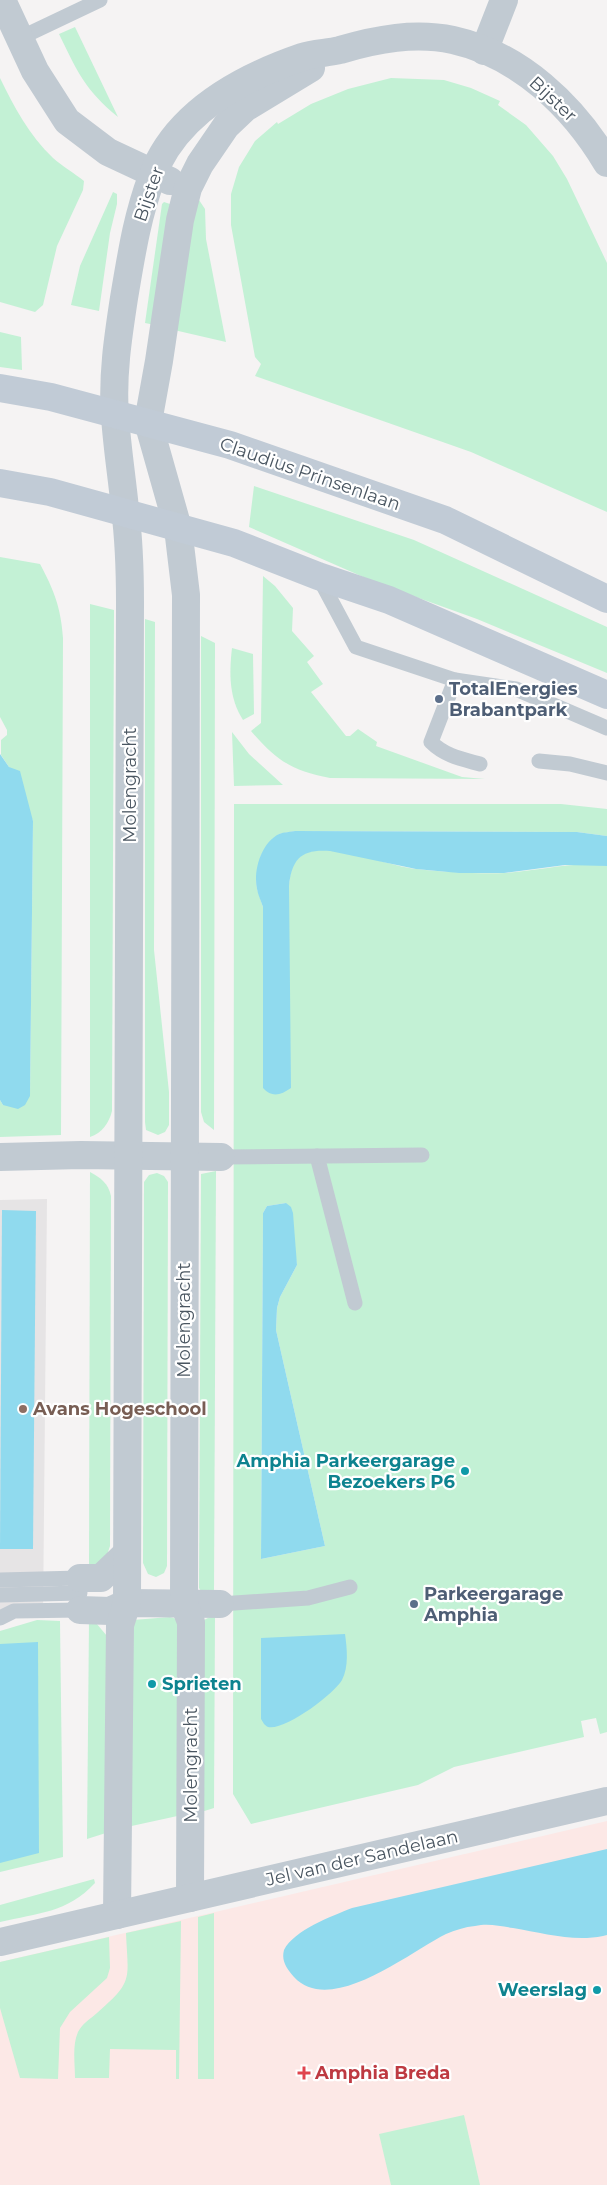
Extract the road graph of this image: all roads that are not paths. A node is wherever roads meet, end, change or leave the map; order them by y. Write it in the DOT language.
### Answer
graph roads {
  1 [pos="2,0"];
  2 [pos="100,0"];
  3 [pos="504,0"];
  4 [pos="20,38"];
  5 [pos="339,50"];
  6 [pos="484,51"];
  7 [pos="607,163"];
  8 [pos="153,174"];
  9 [pos="188,188"];
  10 [pos="0,388"];
  11 [pos="114,414"];
  12 [pos="148,422"];
  13 [pos="0,483"];
  14 [pos="126,513"];
  15 [pos="178,528"];
  16 [pos="318,576"];
  17 [pos="607,598"];
  18 [pos="455,680"];
  19 [pos="607,695"];
  20 [pos="607,728"];
  21 [pos="539,762"];
  22 [pos="480,764"];
  23 [pos="607,773"];
  24 [pos="422,1155"];
  25 [pos="129,1156"];
  26 [pos="317,1156"];
  27 [pos="0,1157"];
  28 [pos="185,1157"];
  29 [pos="221,1157"];
  30 [pos="355,1303"];
  31 [pos="126,1554"];
  32 [pos="0,1580"];
  33 [pos="350,1588"];
  34 [pos="0,1594"];
  35 [pos="80,1594"];
  36 [pos="184,1604"];
  37 [pos="220,1604"];
  38 [pos="7,1611"];
  39 [pos="119,1613"];
  40 [pos="0,1618"];
  41 [pos="607,1801"];
  42 [pos="190,1898"];
  43 [pos="117,1915"];
  44 [pos="0,1942"];
  1 -- 4 [label="street"];
  2 -- 4 [label="lane"];
  3 -- 6 [label="street"];
  4 -- 8 [label="street"];
  5 -- 6 [label="street, Bijster"];
  5 -- 8 [label="street, Bijster"];
  5 -- 9 [label="street, Bijster"];
  6 -- 7 [label="street, Bijster"];
  8 -- 9 [label="street"];
  8 -- 11 [label="street, Bijster"];
  9 -- 12 [label="street, Bijster"];
  10 -- 11 [label="main road, Claudius Prinsenlaan"];
  11 -- 12 [label="main road, Claudius Prinsenlaan"];
  11 -- 14 [label="street, Molengracht"];
  12 -- 15 [label="street, Molengracht"];
  12 -- 17 [label="main road, Claudius Prinsenlaan"];
  13 -- 14 [label="main road"];
  14 -- 15 [label="main road"];
  14 -- 25 [label="street, Molengracht"];
  15 -- 16 [label="main road"];
  15 -- 28 [label="street, Molengracht"];
  16 -- 18 [label="lane"];
  16 -- 19 [label="main road"];
  18 -- 20 [label="lane"];
  18 -- 22 [label="lane"];
  21 -- 23 [label="lane"];
  24 -- 26 [label="lane"];
  25 -- 27 [label="street"];
  25 -- 28 [label="street"];
  25 -- 31 [label="street, Molengracht"];
  26 -- 29 [label="lane"];
  26 -- 30 [label="lane"];
  28 -- 29 [label="street"];
  28 -- 36 [label="street, Molengracht"];
  31 -- 35 [label="street"];
  31 -- 39 [label="street, Molengracht"];
  32 -- 35 [label="lane"];
  33 -- 37 [label="lane"];
  34 -- 35 [label="lane"];
  35 -- 38 [label="lane"];
  35 -- 39 [label="street"];
  36 -- 37 [label="street"];
  36 -- 39 [label="street"];
  36 -- 42 [label="street, Molengracht"];
  38 -- 40 [label="lane"];
  39 -- 43 [label="street, Molengracht"];
  41 -- 42 [label="street, Jel van der Sandelaan"];
  42 -- 43 [label="street, Jel van der Sandelaan"];
  43 -- 44 [label="street, Jel van der Sandelaan"];
}
